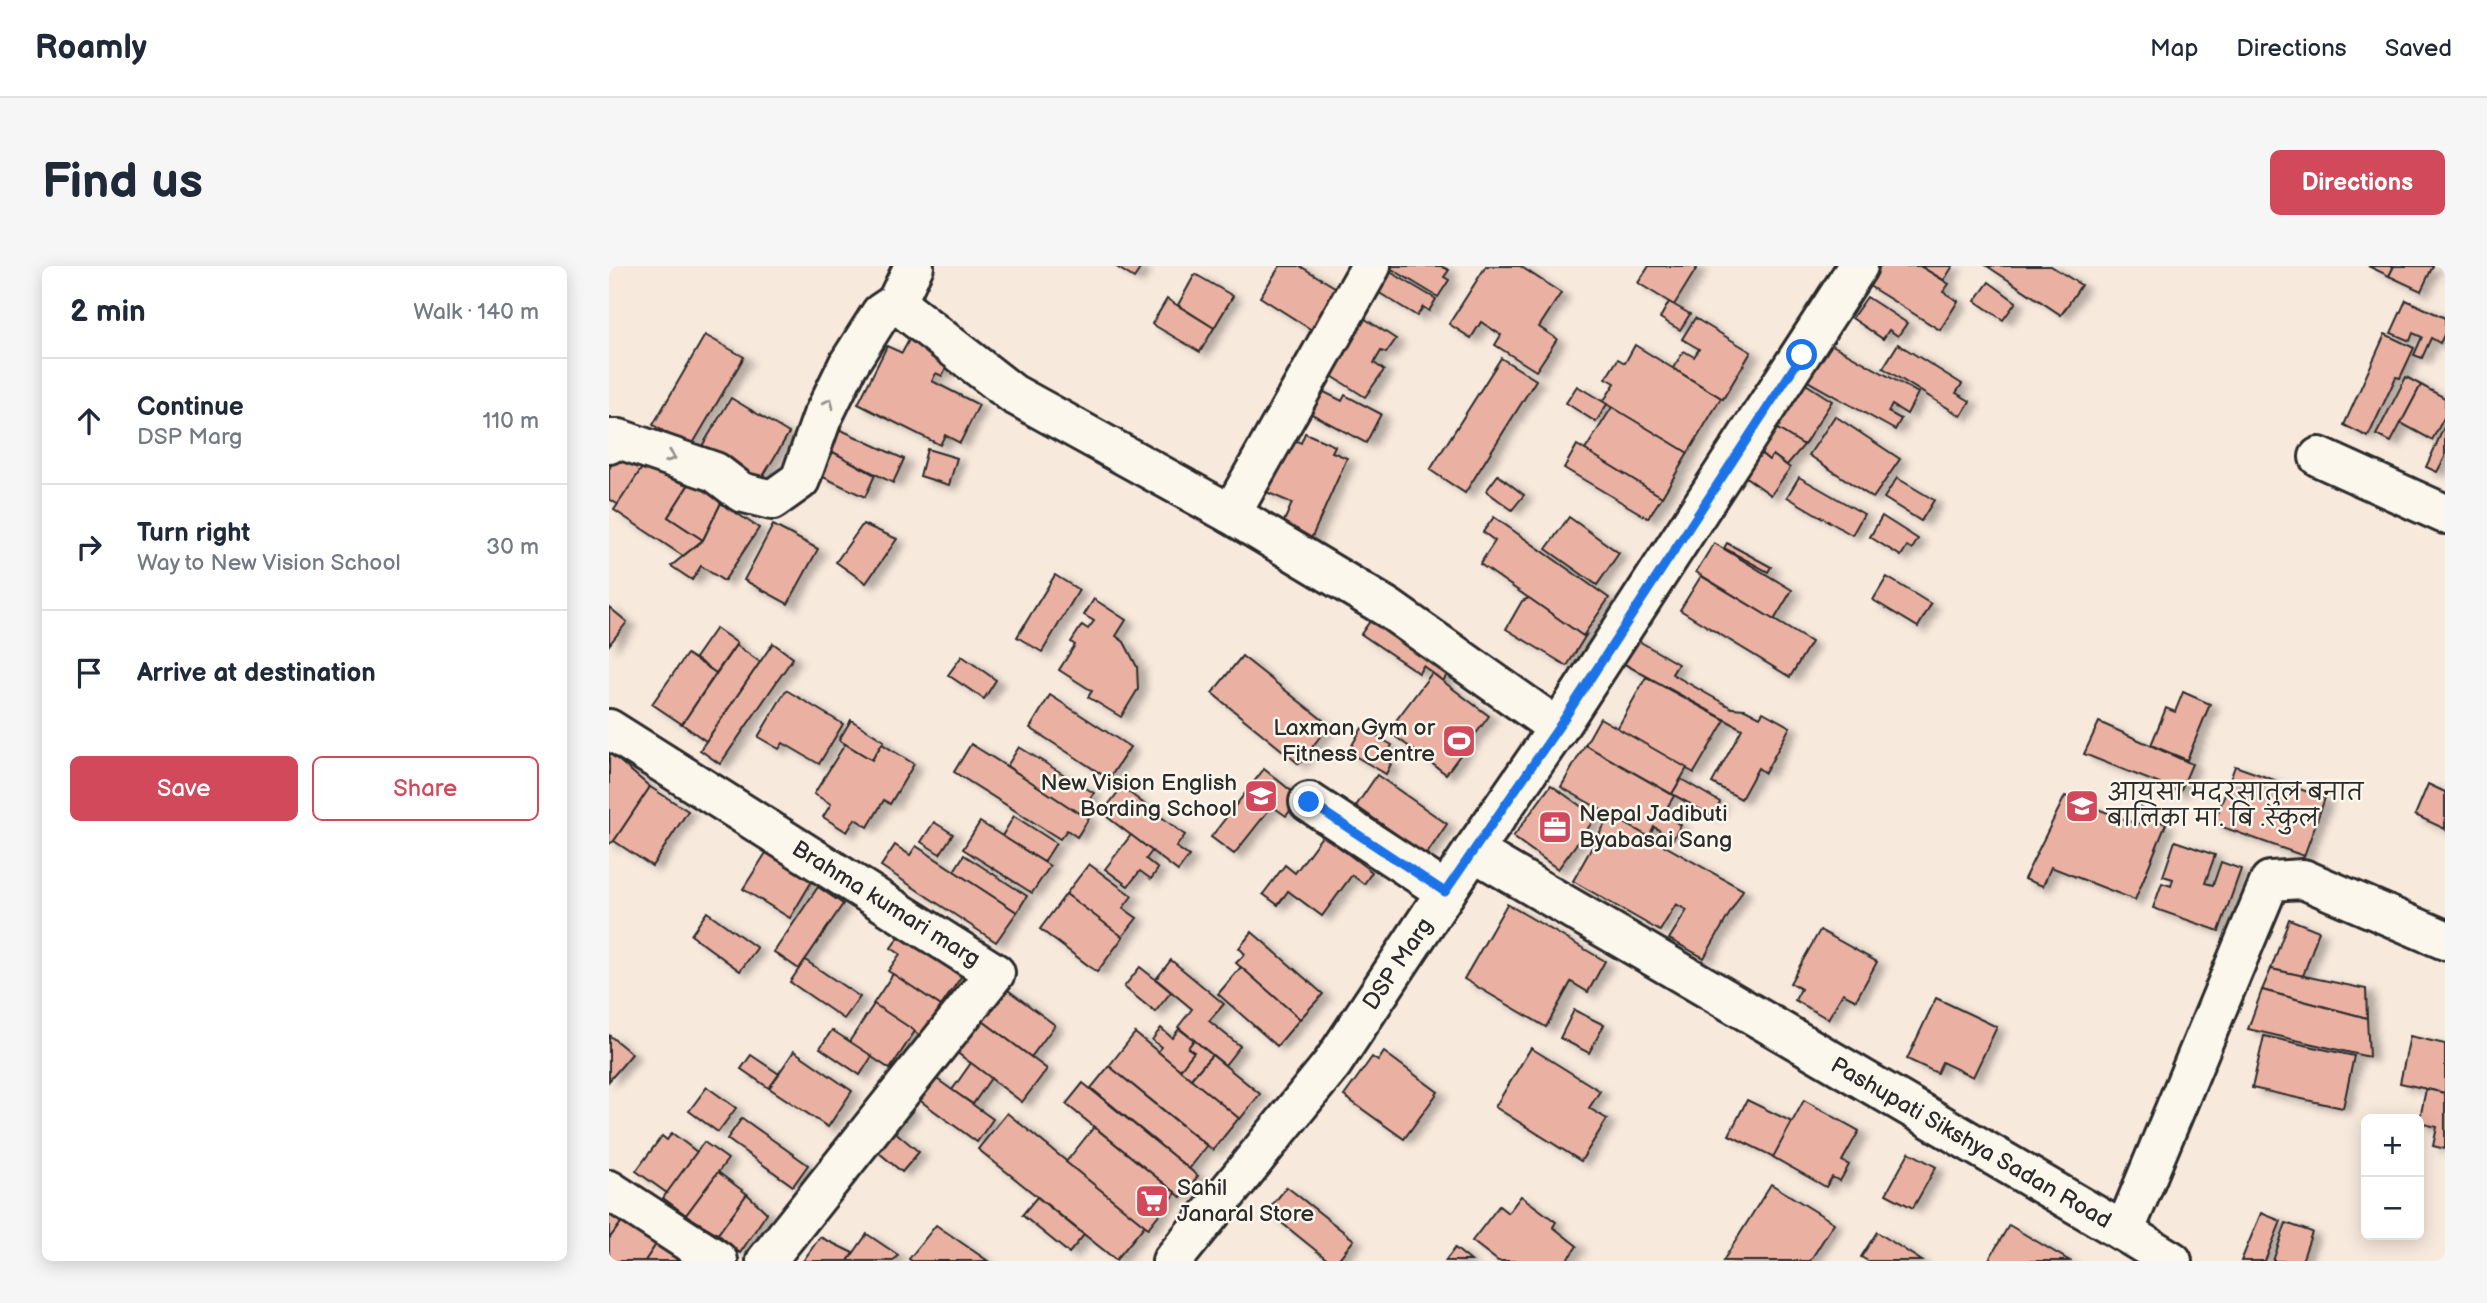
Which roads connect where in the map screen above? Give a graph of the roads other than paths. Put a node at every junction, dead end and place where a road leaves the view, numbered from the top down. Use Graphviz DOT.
graph roads {
  1 [pos="914,266"];
  2 [pos="1371,266"];
  3 [pos="1858,266"];
  4 [pos="896,303"];
  5 [pos="609,444"];
  6 [pos="2319,457"];
  7 [pos="1231,514"];
  8 [pos="2445,514"];
  9 [pos="1558,728"];
  10 [pos="609,729"];
  11 [pos="1309,802"];
  12 [pos="1473,851"];
  13 [pos="1445,892"];
  14 [pos="2445,940"];
  15 [pos="609,1190"];
  16 [pos="2124,1232"];
  17 [pos="718,1261"];
  18 [pos="766,1261"];
  19 [pos="1172,1261"];
  20 [pos="2172,1261"];
  1 -- 4 [label="street"];
  2 -- 7 [label="street"];
  3 -- 9 [label="street, DSP Marg"];
  5 -- 4 [label="street, one-way"];
  4 -- 7 [label="street"];
  6 -- 8 [label="street"];
  7 -- 9 [label="street"];
  9 -- 12 [label="street, DSP Marg"];
  10 -- 18 [label="street, Brahma kumari marg"];
  11 -- 13 [label="street"];
  12 -- 13 [label="street, DSP Marg"];
  12 -- 16 [label="street, Pashupati Sikshya Sadan Road"];
  13 -- 19 [label="street, DSP Marg"];
  14 -- 16 [label="street, Pashupati Sikshya Sadan Road"];
  15 -- 17 [label="street"];
  16 -- 20 [label="street"];
}
